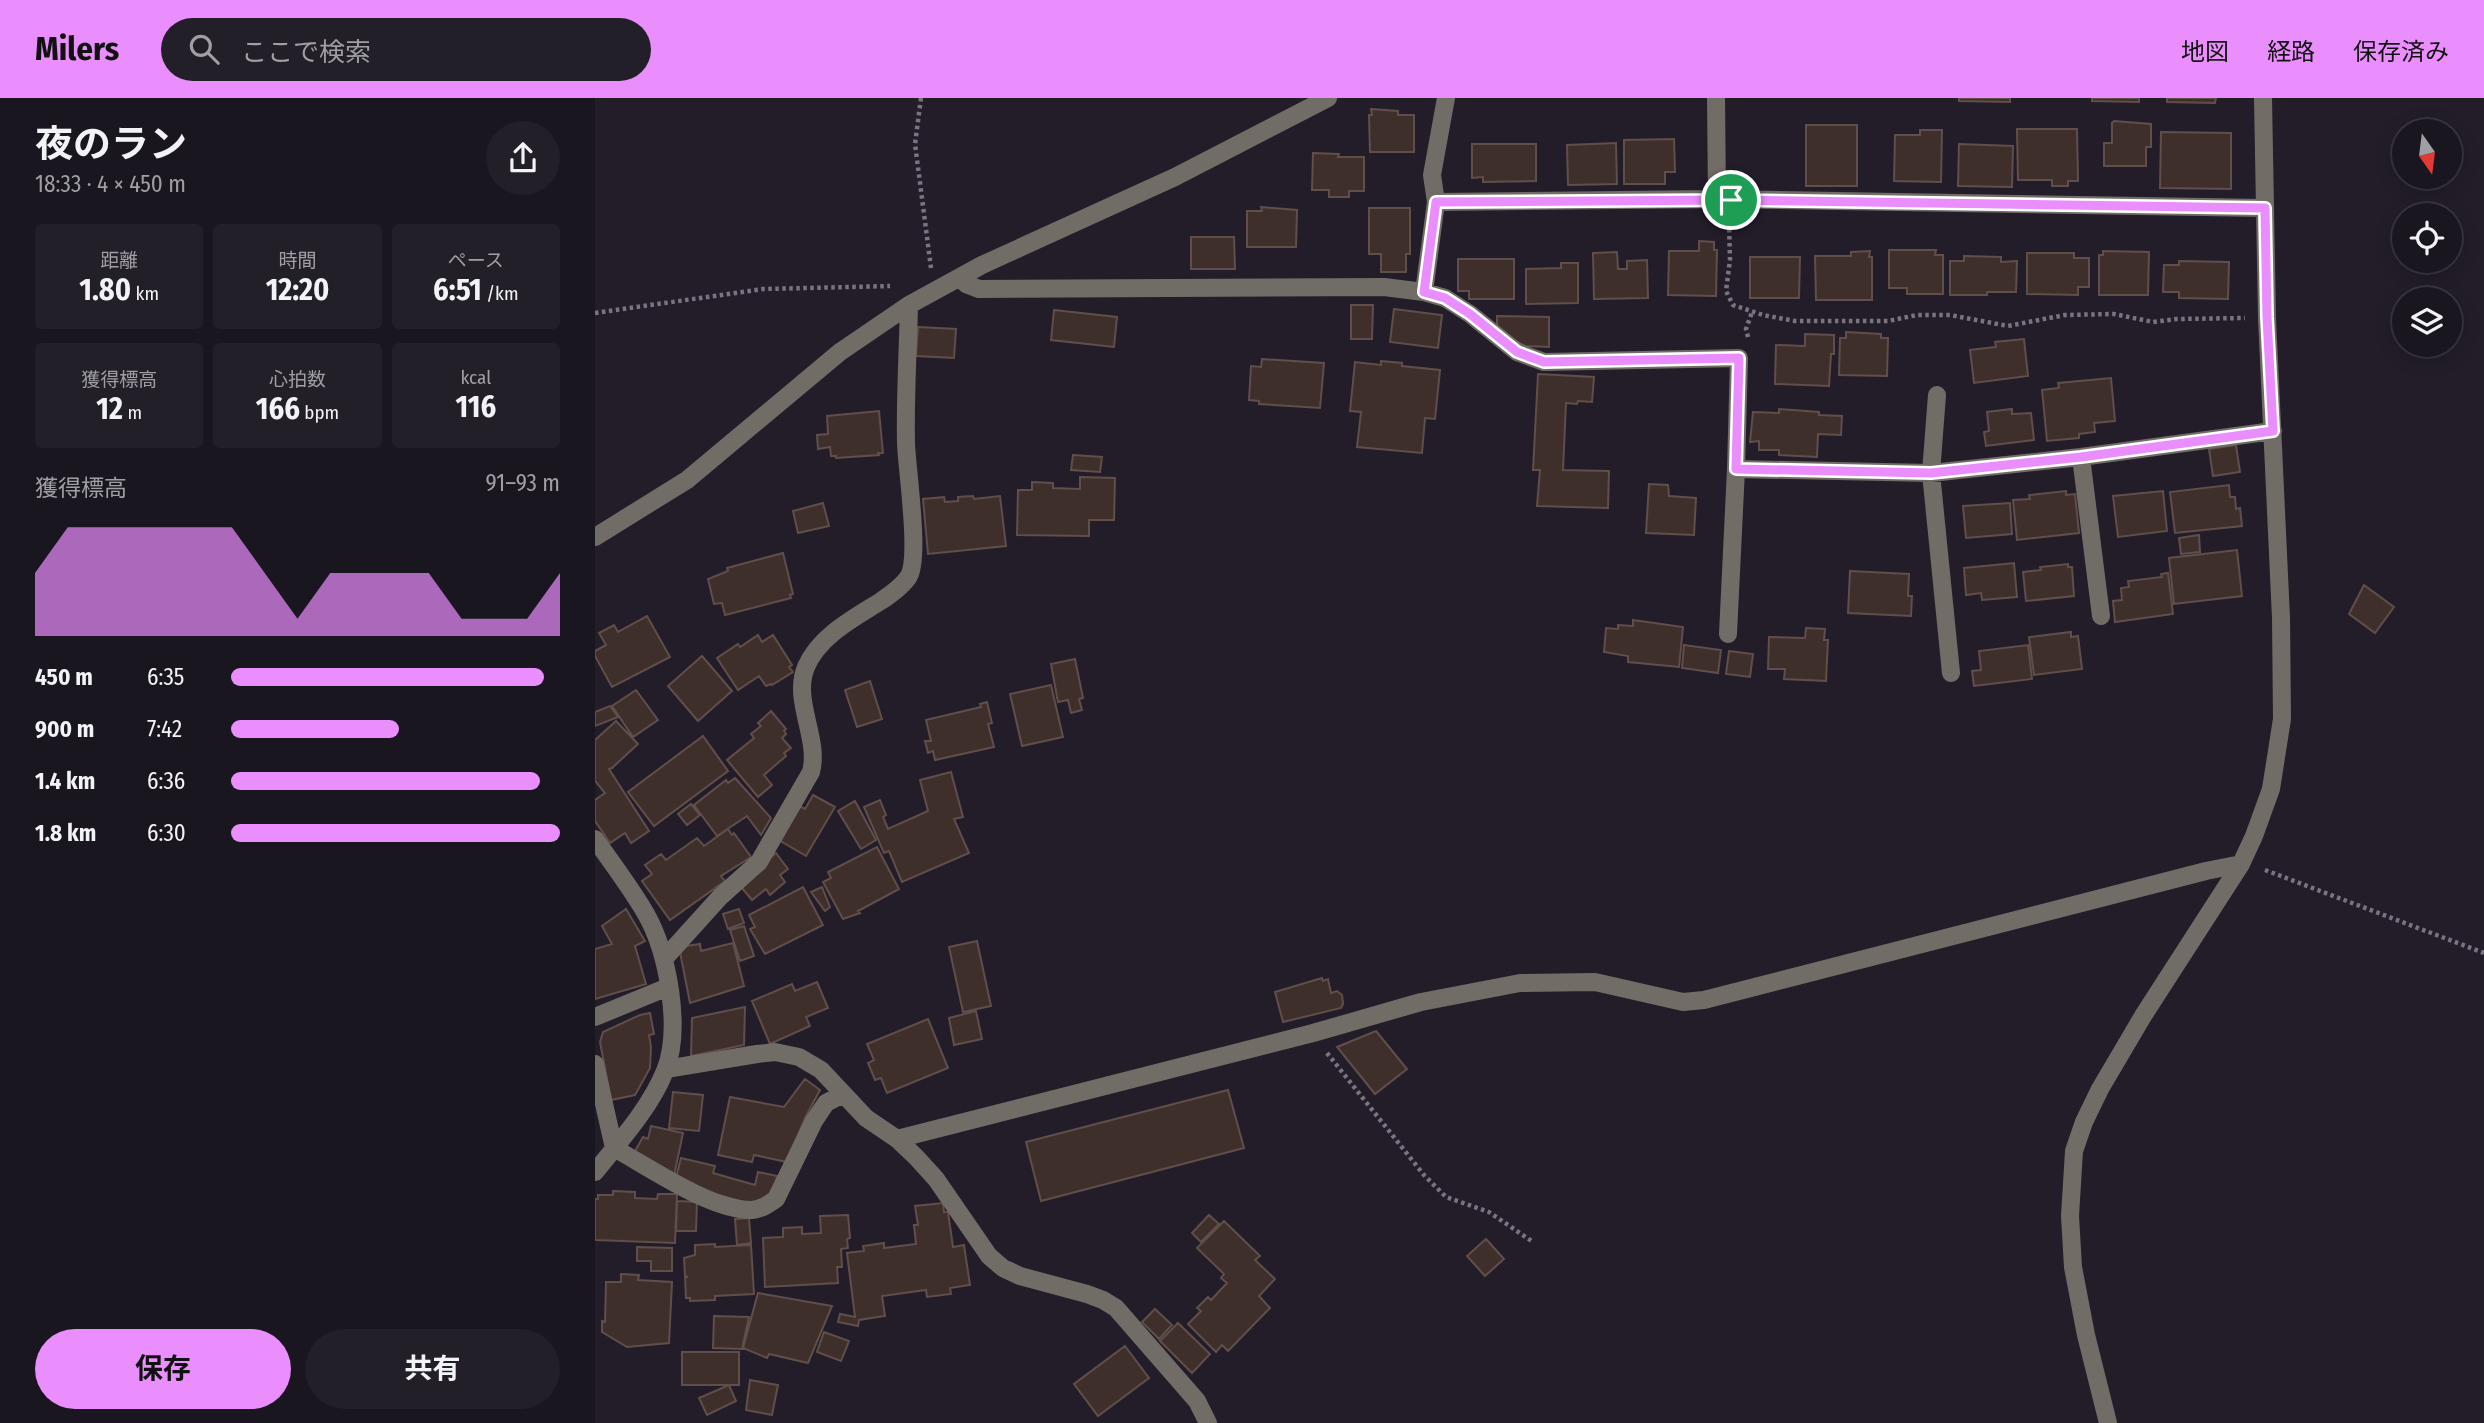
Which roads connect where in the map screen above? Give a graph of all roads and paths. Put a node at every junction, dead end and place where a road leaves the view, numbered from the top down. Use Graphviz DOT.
graph roads {
  1 [pos="921,98"];
  2 [pos="1328,98"];
  3 [pos="1446,98"];
  4 [pos="1716,98"];
  5 [pos="2263,98"];
  6 [pos="1724,200"];
  7 [pos="1436,202"];
  8 [pos="2265,208"];
  9 [pos="960,276"];
  10 [pos="934,290"];
  11 [pos="1424,292"];
  12 [pos="909,304"];
  13 [pos="595,313"];
  14 [pos="2267,317"];
  15 [pos="1937,395"];
  16 [pos="2273,431"];
  17 [pos="2081,457"];
  18 [pos="1736,469"];
  19 [pos="1931,473"];
  20 [pos="595,537"];
  21 [pos="2101,616"];
  22 [pos="1728,634"];
  23 [pos="1951,673"];
  24 [pos="595,839"];
  25 [pos="2241,864"];
  26 [pos="2484,953"];
  27 [pos="664,959"];
  28 [pos="668,987"];
  29 [pos="595,1017"];
  30 [pos="1313,1033"];
  31 [pos="595,1064"];
  32 [pos="666,1069"];
  33 [pos="843,1094"];
  34 [pos="897,1139"];
  35 [pos="614,1148"];
  36 [pos="595,1172"];
  37 [pos="1533,1241"];
  38 [pos="1208,1423"];
  39 [pos="2108,1423"];
  1 -- 10 [label="path"];
  2 -- 9 [label="street"];
  3 -- 7 [label="street"];
  4 -- 6 [label="street"];
  5 -- 8 [label="street"];
  6 -- 7 [label="street"];
  6 -- 8 [label="street"];
  6 -- 14 [label="path"];
  7 -- 11 [label="street"];
  8 -- 14 [label="street"];
  9 -- 10 [label="street"];
  9 -- 11 [label="street"];
  10 -- 12 [label="street"];
  11 -- 18 [label="street"];
  12 -- 13 [label="path"];
  12 -- 20 [label="street"];
  12 -- 27 [label="street"];
  14 -- 16 [label="street"];
  15 -- 19 [label="street"];
  16 -- 17 [label="street"];
  16 -- 25 [label="street"];
  17 -- 19 [label="street"];
  17 -- 21 [label="street"];
  18 -- 19 [label="street"];
  18 -- 22 [label="street"];
  19 -- 23 [label="street"];
  24 -- 27 [label="street"];
  25 -- 26 [label="path"];
  25 -- 30 [label="street"];
  25 -- 39 [label="street"];
  27 -- 28 [label="street"];
  28 -- 29 [label="street"];
  28 -- 32 [label="street"];
  30 -- 34 [label="street"];
  30 -- 37 [label="path"];
  31 -- 35 [label="street"];
  32 -- 33 [label="street"];
  32 -- 35 [label="street"];
  33 -- 34 [label="street"];
  33 -- 35 [label="street"];
  34 -- 38 [label="street"];
  35 -- 36 [label="street"];
}
